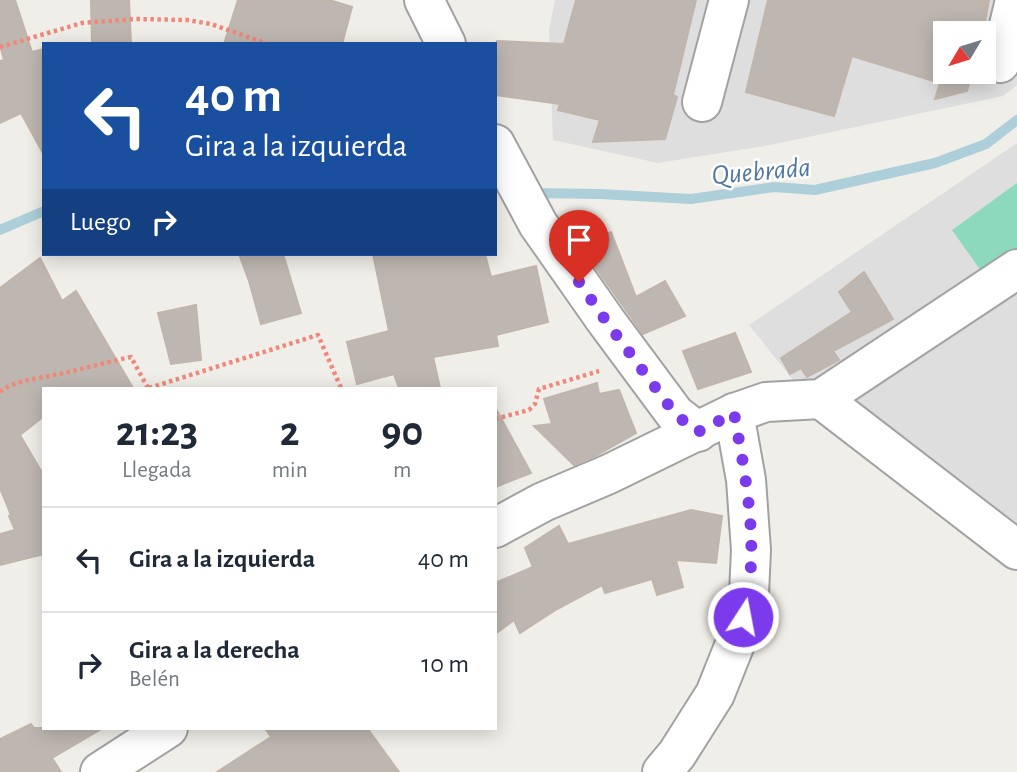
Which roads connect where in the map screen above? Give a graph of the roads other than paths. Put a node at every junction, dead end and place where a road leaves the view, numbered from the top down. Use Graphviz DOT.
graph roads {
  1 [pos="424,0"];
  2 [pos="729,0"];
  3 [pos="1015,0"];
  4 [pos="445,42"];
  5 [pos="1000,64"];
  6 [pos="702,102"];
  7 [pos="503,158"];
  8 [pos="1017,269"];
  9 [pos="821,398"];
  10 [pos="734,413"];
  11 [pos="698,432"];
  12 [pos="497,527"];
  13 [pos="1017,550"];
  14 [pos="165,730"];
  15 [pos="100,772"];
  16 [pos="662,772"];
  1 -- 4 [label="street"];
  2 -- 6 [label="street"];
  3 -- 5 [label="street"];
  7 -- 11 [label="street"];
  8 -- 9 [label="street"];
  9 -- 10 [label="street"];
  9 -- 13 [label="street"];
  10 -- 11 [label="street"];
  10 -- 16 [label="street"];
  11 -- 12 [label="street"];
  14 -- 15 [label="street"];
}
